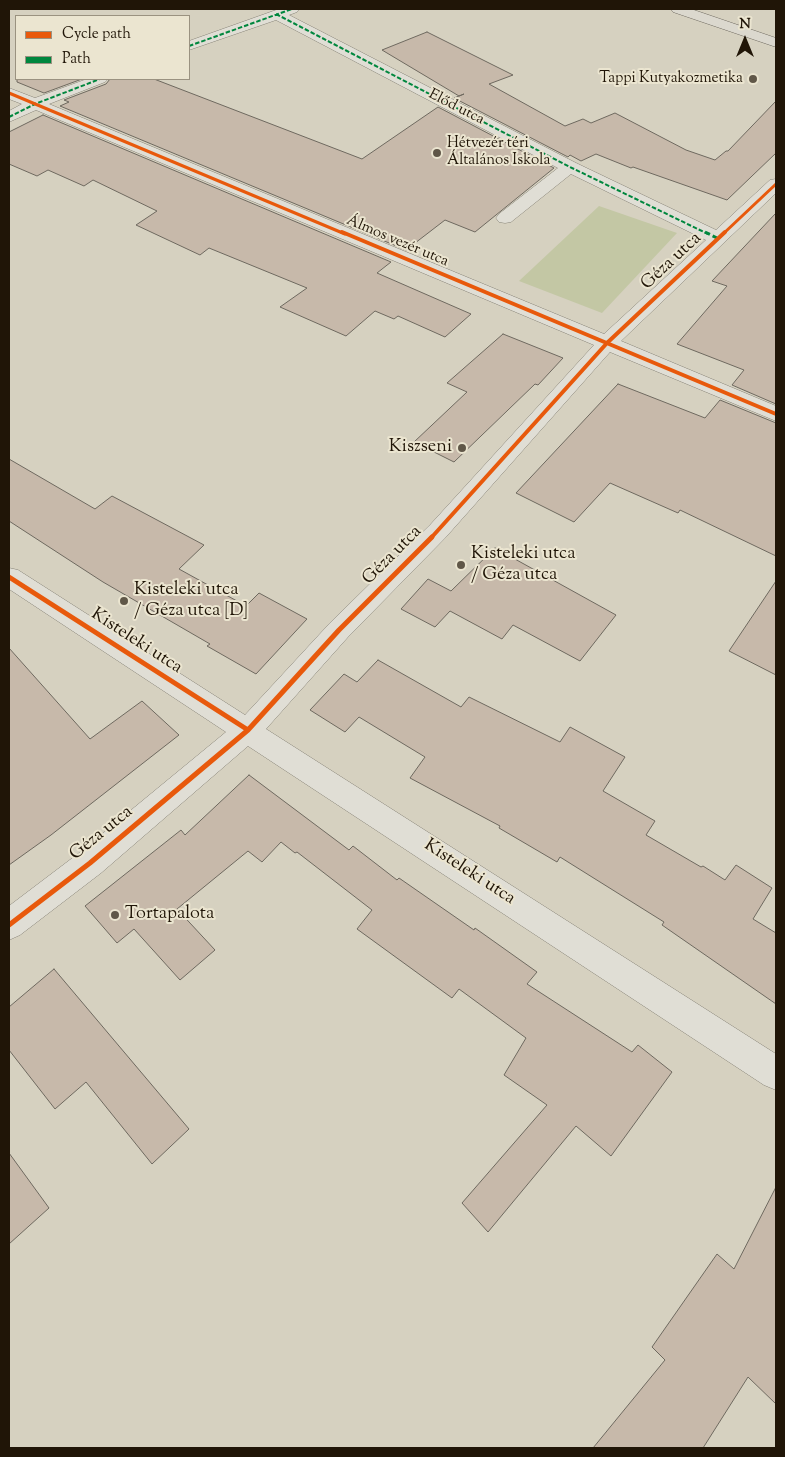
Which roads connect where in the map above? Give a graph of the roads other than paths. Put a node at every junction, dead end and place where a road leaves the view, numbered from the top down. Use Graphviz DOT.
graph roads {
  1 [pos="292,9"];
  2 [pos="678,9"];
  3 [pos="276,14"];
  4 [pos="776,43"];
  5 [pos="190,46"];
  6 [pos="97,80"];
  7 [pos="9,93"];
  8 [pos="35,104"];
  9 [pos="9,117"];
  10 [pos="570,167"];
  11 [pos="776,184"];
  12 [pos="505,218"];
  13 [pos="718,238"];
  14 [pos="607,342"];
  15 [pos="776,414"];
  16 [pos="9,577"];
  17 [pos="248,730"];
  18 [pos="9,925"];
  19 [pos="776,1073"];
  1 -- 3 [label="street"];
  2 -- 4 [label="main road"];
  3 -- 5 [label="street"];
  3 -- 10 [label="street, Előd utca"];
  6 -- 8 [label="street"];
  7 -- 8 [label="street, Álmos vezér utca"];
  8 -- 9 [label="street"];
  8 -- 14 [label="street, Álmos vezér utca"];
  10 -- 12 [label="street"];
  10 -- 13 [label="street, Előd utca"];
  11 -- 13 [label="street, Géza utca"];
  13 -- 14 [label="street, Géza utca"];
  14 -- 15 [label="street, Álmos vezér utca"];
  14 -- 17 [label="street, Géza utca"];
  16 -- 17 [label="street, Kisteleki utca"];
  17 -- 18 [label="street, Géza utca"];
  17 -- 19 [label="street, Kisteleki utca"];
}
